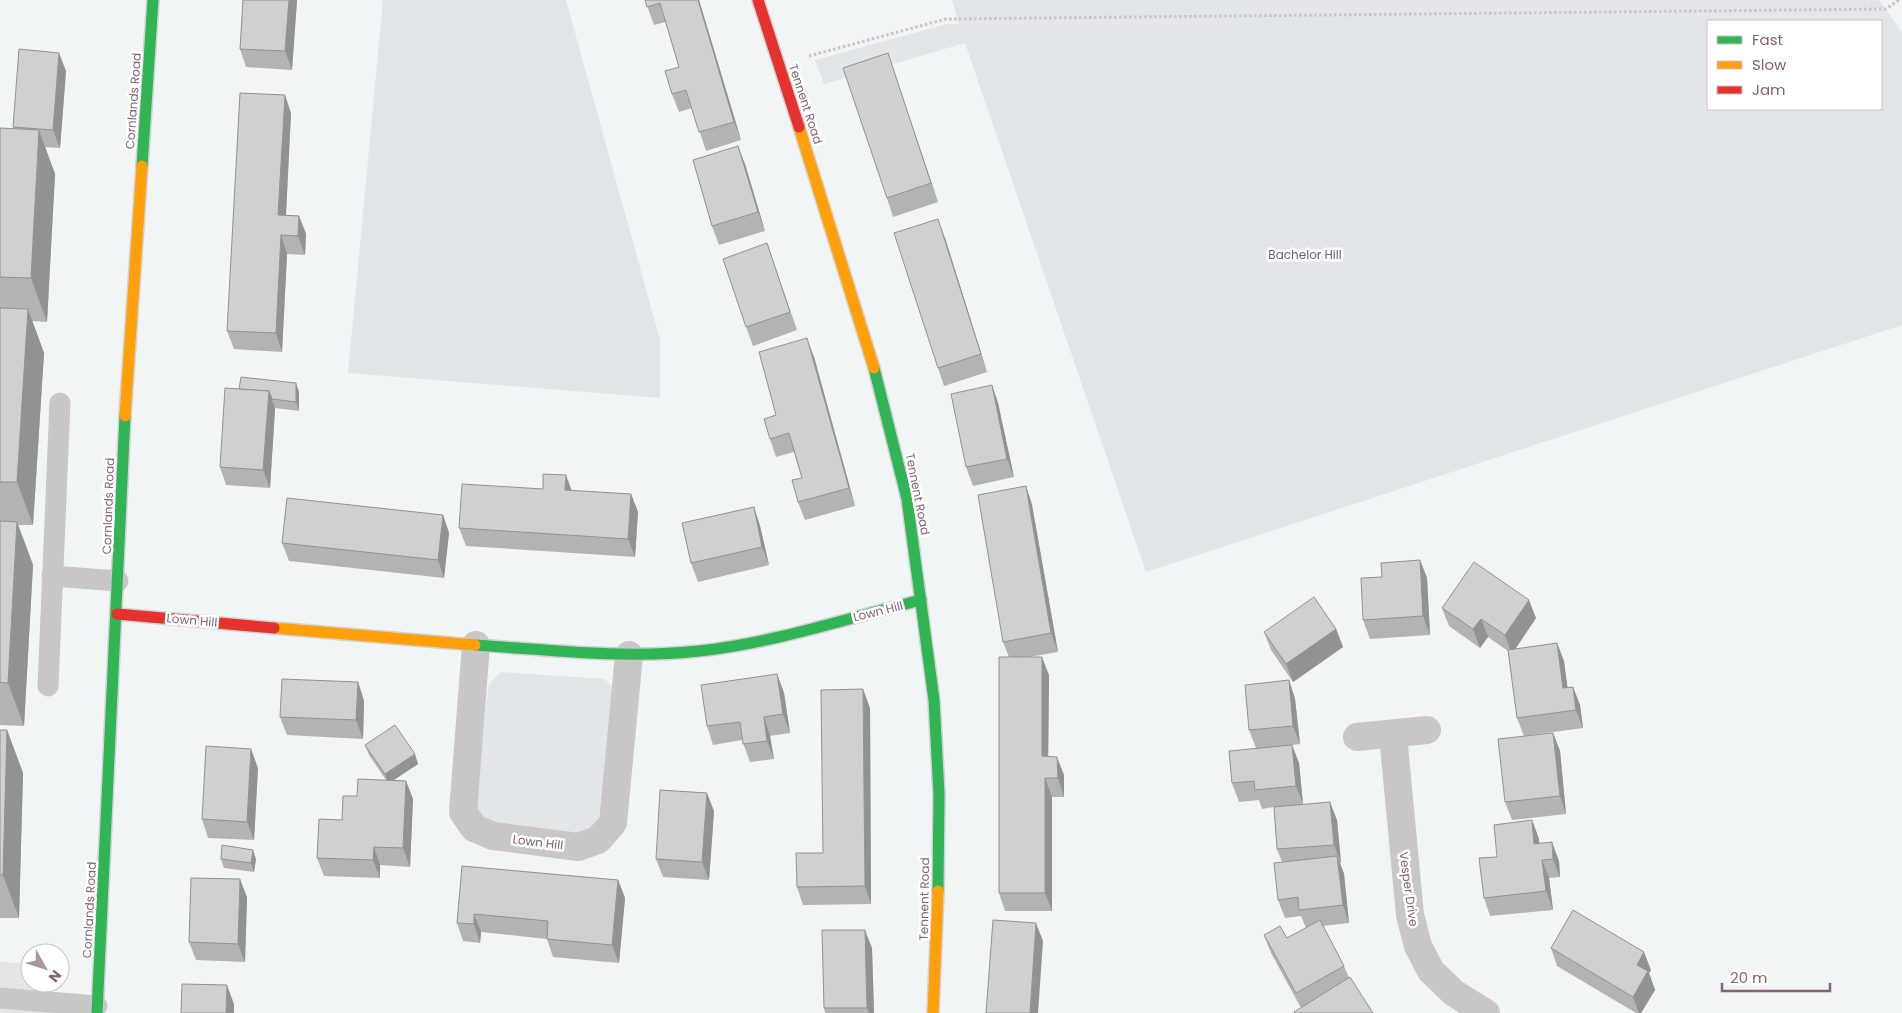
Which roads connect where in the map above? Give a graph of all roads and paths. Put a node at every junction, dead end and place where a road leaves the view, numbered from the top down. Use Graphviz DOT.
graph roads {
  1 [pos="153,0"];
  2 [pos="758,0"];
  3 [pos="1898,0"];
  4 [pos="814,54"];
  5 [pos="60,402"];
  6 [pos="52,576"];
  7 [pos="118,581"];
  8 [pos="921,600"];
  9 [pos="117,614"];
  10 [pos="476,645"];
  11 [pos="629,655"];
  12 [pos="48,686"];
  13 [pos="1427,730"];
  14 [pos="1393,734"];
  15 [pos="1358,737"];
  16 [pos="0,998"];
  17 [pos="97,1009"];
  18 [pos="933,1013"];
  19 [pos="1486,1013"];
  1 -- 7 [label="street, Cornlands Road"];
  2 -- 8 [label="street, Tennent Road"];
  3 -- 4 [label="path"];
  5 -- 6 [label="lane"];
  6 -- 7 [label="lane"];
  6 -- 12 [label="lane"];
  7 -- 9 [label="street, Cornlands Road"];
  8 -- 11 [label="street, Lown Hill"];
  8 -- 18 [label="street, Tennent Road"];
  9 -- 10 [label="street, Lown Hill"];
  9 -- 17 [label="street, Cornlands Road"];
  10 -- 11 [label="street, Lown Hill"];
  10 -- 11 [label="street, Lown Hill"];
  13 -- 14 [label="street"];
  14 -- 15 [label="street"];
  14 -- 19 [label="street, Vesper Drive"];
  16 -- 17 [label="lane"];
}
